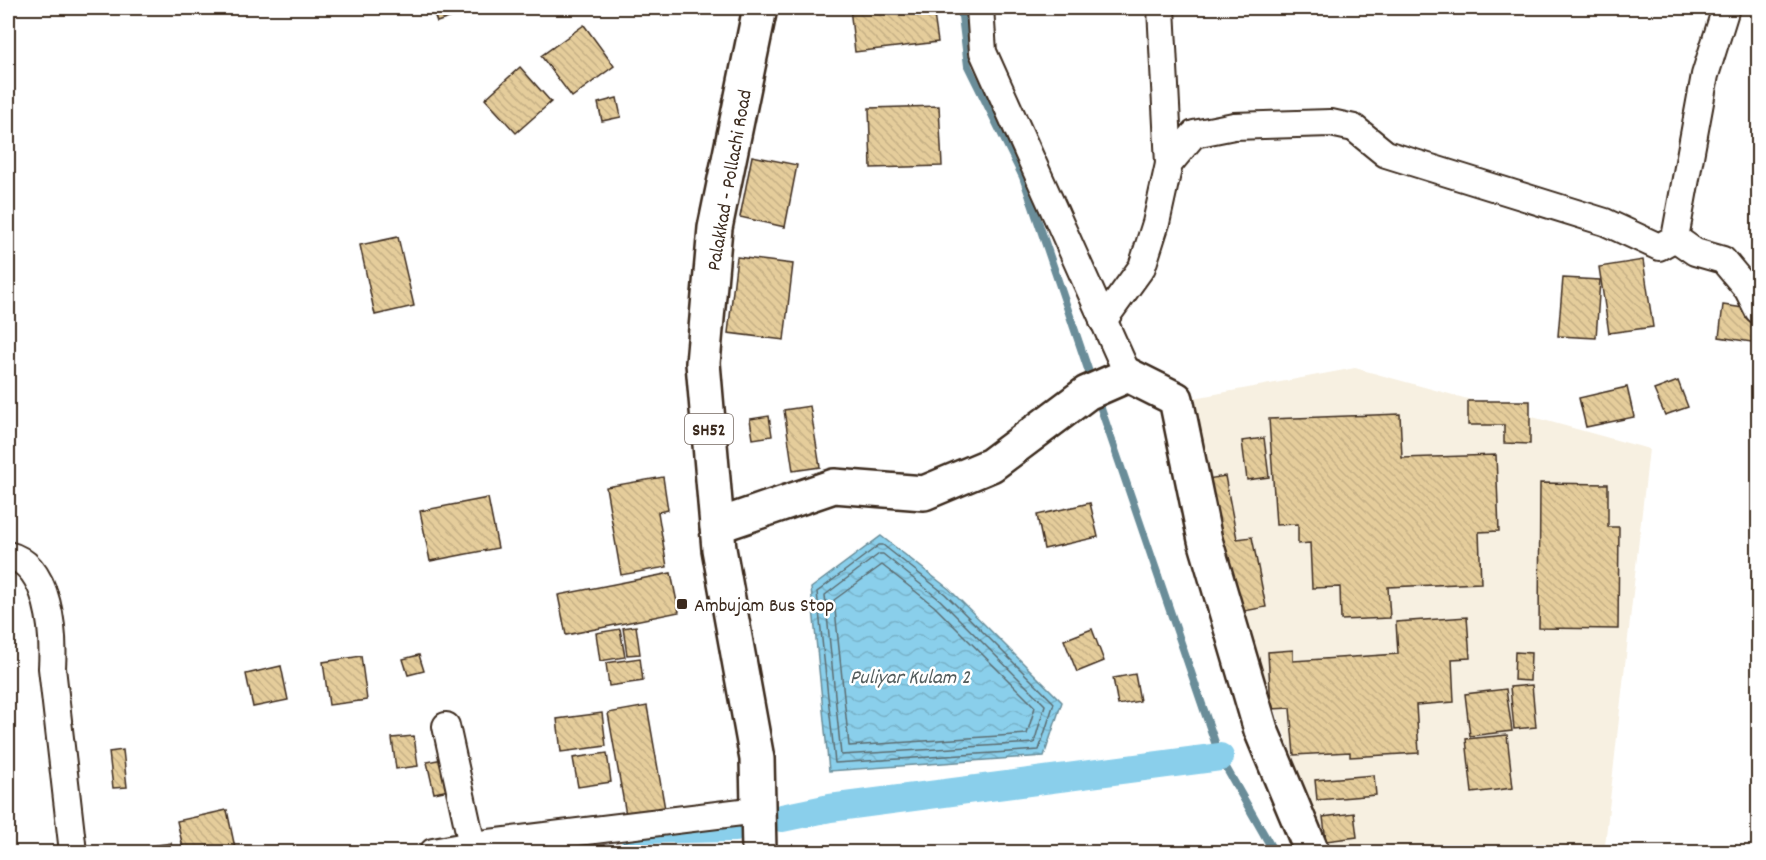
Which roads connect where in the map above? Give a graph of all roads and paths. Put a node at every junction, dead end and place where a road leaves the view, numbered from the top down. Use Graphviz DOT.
graph roads {
  1 [pos="760,8"];
  2 [pos="980,8"];
  3 [pos="1161,8"];
  4 [pos="1726,8"];
  5 [pos="1169,164"];
  6 [pos="1675,238"];
  7 [pos="1758,310"];
  8 [pos="1103,321"];
  9 [pos="1128,375"];
  10 [pos="717,526"];
  11 [pos="8,555"];
  12 [pos="446,726"];
  13 [pos="758,810"];
  14 [pos="472,845"];
  15 [pos="73,852"];
  16 [pos="433,852"];
  17 [pos="759,852"];
  18 [pos="1312,852"];
  1 -- 10 [label="street, Palakkad - Pollachi Road / SH52"];
  2 -- 8 [label="street"];
  3 -- 5 [label="street"];
  4 -- 6 [label="street"];
  5 -- 6 [label="street"];
  5 -- 8 [label="street"];
  6 -- 7 [label="street"];
  8 -- 9 [label="street"];
  9 -- 10 [label="street"];
  9 -- 18 [label="street"];
  10 -- 13 [label="street, Palakkad - Pollachi Road / SH52"];
  11 -- 15 [label="street"];
  12 -- 14 [label="street"];
  13 -- 14 [label="street"];
  13 -- 17 [label="street, Palakkad - Pollachi Road / SH52"];
  14 -- 16 [label="street"];
}
